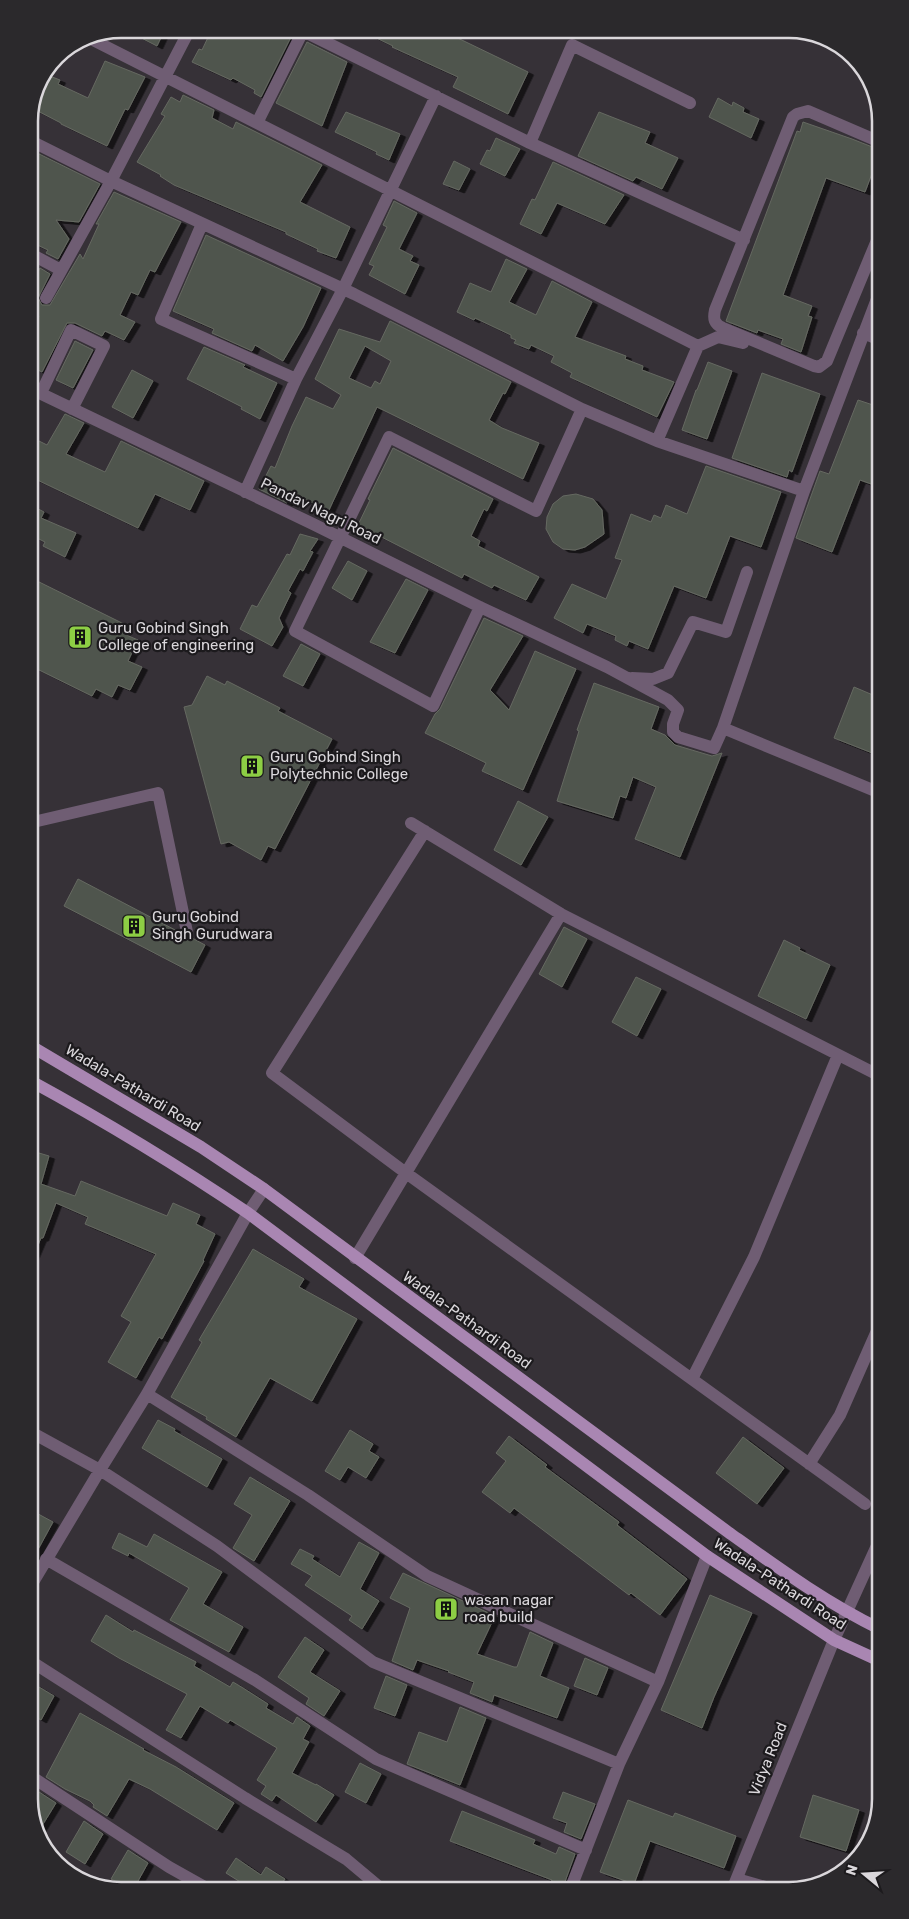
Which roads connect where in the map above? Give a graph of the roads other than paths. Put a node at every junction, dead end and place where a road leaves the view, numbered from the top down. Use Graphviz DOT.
graph roads {
  1 [pos="185,38"];
  2 [pos="297,38"];
  3 [pos="317,38"];
  4 [pos="96,42"];
  5 [pos="164,78"];
  6 [pos="436,96"];
  7 [pos="690,103"];
  8 [pos="256,123"];
  9 [pos="872,139"];
  10 [pos="530,143"];
  11 [pos="38,145"];
  12 [pos="110,181"];
  13 [pos="391,190"];
  14 [pos="202,224"];
  15 [pos="744,240"];
  16 [pos="872,252"];
  17 [pos="38,258"];
  18 [pos="62,270"];
  19 [pos="343,289"];
  20 [pos="46,298"];
  21 [pos="872,311"];
  22 [pos="863,333"];
  23 [pos="872,337"];
  24 [pos="698,346"];
  25 [pos="780,360"];
  26 [pos="296,379"];
  27 [pos="38,386"];
  28 [pos="38,392"];
  29 [pos="72,409"];
  30 [pos="582,409"];
  31 [pos="657,441"];
  32 [pos="804,491"];
  33 [pos="245,492"];
  34 [pos="341,538"];
  35 [pos="747,572"];
  36 [pos="480,607"];
  37 [pos="627,678"];
  38 [pos="723,728"];
  39 [pos="872,790"];
  40 [pos="38,822"];
  41 [pos="411,823"];
  42 [pos="425,831"];
  43 [pos="561,914"];
  44 [pos="188,932"];
  45 [pos="38,1050"];
  46 [pos="838,1055"];
  47 [pos="872,1072"];
  48 [pos="38,1085"];
  49 [pos="406,1173"];
  50 [pos="264,1189"];
  51 [pos="248,1213"];
  52 [pos="355,1258"];
  53 [pos="872,1342"];
  54 [pos="692,1379"];
  55 [pos="148,1394"];
  56 [pos="38,1437"];
  57 [pos="809,1464"];
  58 [pos="100,1470"];
  59 [pos="865,1504"];
  60 [pos="707,1556"];
  61 [pos="872,1556"];
  62 [pos="46,1559"];
  63 [pos="38,1573"];
  64 [pos="846,1612"];
  65 [pos="872,1625"];
  66 [pos="834,1640"];
  67 [pos="872,1657"];
  68 [pos="38,1666"];
  69 [pos="658,1682"];
  70 [pos="619,1764"];
  71 [pos="38,1781"];
  72 [pos="586,1850"];
  73 [pos="194,1881"];
  74 [pos="373,1881"];
  75 [pos="573,1882"];
  76 [pos="736,1882"];
  1 -- 5 [label="street"];
  2 -- 8 [label="street"];
  3 -- 6 [label="street"];
  4 -- 5 [label="street"];
  5 -- 8 [label="street"];
  5 -- 12 [label="street"];
  6 -- 10 [label="street"];
  6 -- 13 [label="street"];
  7 -- 10 [label="street"];
  8 -- 13 [label="street"];
  9 -- 15 [label="street"];
  10 -- 15 [label="street"];
  11 -- 12 [label="street"];
  12 -- 14 [label="street"];
  12 -- 18 [label="street"];
  13 -- 19 [label="street"];
  13 -- 24 [label="street"];
  14 -- 19 [label="street"];
  14 -- 26 [label="street"];
  15 -- 16 [label="street"];
  17 -- 18 [label="street"];
  18 -- 20 [label="street"];
  19 -- 26 [label="street"];
  19 -- 30 [label="street"];
  21 -- 22 [label="street"];
  22 -- 23 [label="street"];
  22 -- 32 [label="street"];
  24 -- 25 [label="street"];
  24 -- 31 [label="street"];
  26 -- 33 [label="street"];
  27 -- 29 [label="street"];
  28 -- 29 [label="street, Pandav Nagri Road"];
  29 -- 33 [label="street, Pandav Nagri Road"];
  30 -- 31 [label="street"];
  30 -- 34 [label="street"];
  31 -- 32 [label="street"];
  32 -- 38 [label="street"];
  33 -- 34 [label="street, Pandav Nagri Road"];
  34 -- 36 [label="street, Pandav Nagri Road"];
  34 -- 36 [label="street"];
  35 -- 37 [label="street"];
  36 -- 37 [label="street, Pandav Nagri Road"];
  37 -- 38 [label="street, Pandav Nagri Road"];
  38 -- 39 [label="street"];
  40 -- 44 [label="street"];
  41 -- 42 [label="street"];
  42 -- 43 [label="street"];
  42 -- 49 [label="street"];
  43 -- 46 [label="street"];
  43 -- 49 [label="street"];
  45 -- 50 [label="main road, Wadala-Pathardi Road"];
  46 -- 47 [label="street"];
  46 -- 54 [label="street"];
  48 -- 51 [label="main road, Wadala-Pathardi Road"];
  49 -- 52 [label="street"];
  49 -- 54 [label="street"];
  50 -- 51 [label="street"];
  50 -- 52 [label="main road, Wadala-Pathardi Road"];
  51 -- 55 [label="street"];
  51 -- 60 [label="main road, Wadala-Pathardi Road"];
  52 -- 64 [label="main road, Wadala-Pathardi Road"];
  53 -- 57 [label="street"];
  54 -- 57 [label="street"];
  55 -- 58 [label="street"];
  55 -- 69 [label="street"];
  56 -- 58 [label="street"];
  57 -- 59 [label="street"];
  58 -- 62 [label="street"];
  58 -- 70 [label="street"];
  60 -- 66 [label="main road, Wadala-Pathardi Road"];
  60 -- 69 [label="street"];
  61 -- 64 [label="street, Vidya Road"];
  62 -- 63 [label="street"];
  62 -- 72 [label="street"];
  64 -- 65 [label="main road, Wadala-Pathardi Road"];
  64 -- 66 [label="street, Vidya Road"];
  66 -- 67 [label="main road, Wadala-Pathardi Road"];
  66 -- 76 [label="street, Vidya Road"];
  68 -- 74 [label="street"];
  69 -- 70 [label="street"];
  70 -- 72 [label="street"];
  71 -- 73 [label="street"];
  72 -- 75 [label="street"];
}
